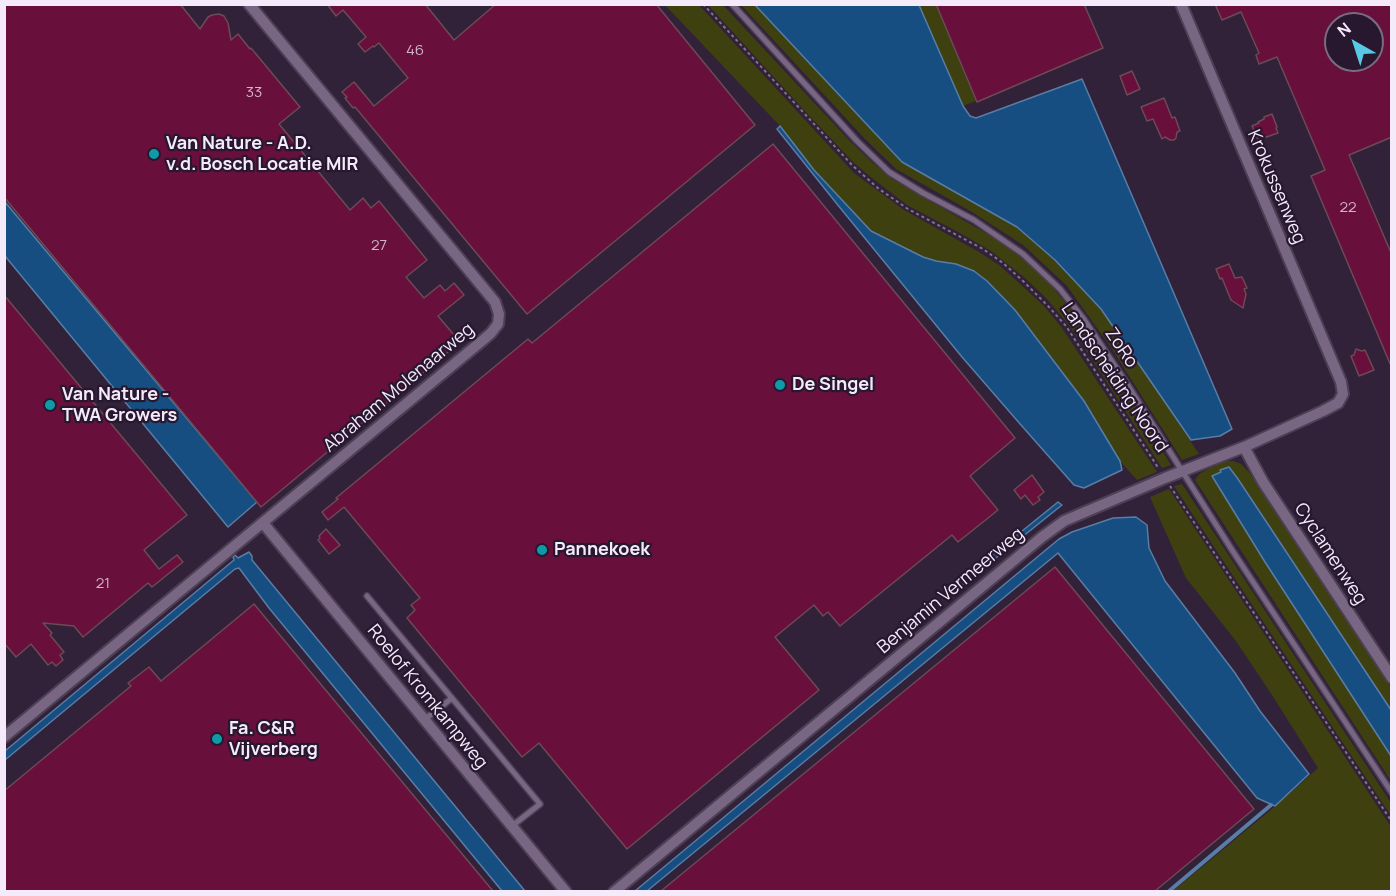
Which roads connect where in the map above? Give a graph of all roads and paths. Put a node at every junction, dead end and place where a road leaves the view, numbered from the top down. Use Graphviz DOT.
graph roads {
  1 [pos="249,4"];
  2 [pos="703,4"];
  3 [pos="732,4"];
  4 [pos="1181,4"];
  5 [pos="1341,382"];
  6 [pos="1244,447"];
  7 [pos="1181,472"];
  8 [pos="1165,478"];
  9 [pos="263,523"];
  10 [pos="367,596"];
  11 [pos="1392,678"];
  12 [pos="452,698"];
  13 [pos="424,720"];
  14 [pos="4,737"];
  15 [pos="1392,793"];
  16 [pos="1392,822"];
  17 [pos="512,826"];
  18 [pos="566,891"];
  19 [pos="614,891"];
  1 -- 9 [label="street, Abraham Molenaarweg"];
  2 -- 8 [label="path, Landscheiding Noord"];
  3 -- 7 [label="lane, ZoRo"];
  4 -- 5 [label="street, Krokussenweg"];
  5 -- 6 [label="street, Benjamin Vermeerweg"];
  6 -- 7 [label="street, Benjamin Vermeerweg"];
  6 -- 11 [label="street, Cyclamenweg"];
  7 -- 8 [label="street, Benjamin Vermeerweg"];
  7 -- 15 [label="lane, ZoRo"];
  8 -- 16 [label="path, Landscheiding Noord"];
  8 -- 19 [label="street, Benjamin Vermeerweg"];
  9 -- 13 [label="street, Roelof Kromkampweg"];
  9 -- 14 [label="street, Abraham Molenaarweg"];
  10 -- 12 [label="lane"];
  12 -- 13 [label="lane"];
  12 -- 17 [label="lane"];
  13 -- 17 [label="street, Roelof Kromkampweg"];
  17 -- 18 [label="street, Roelof Kromkampweg"];
}
